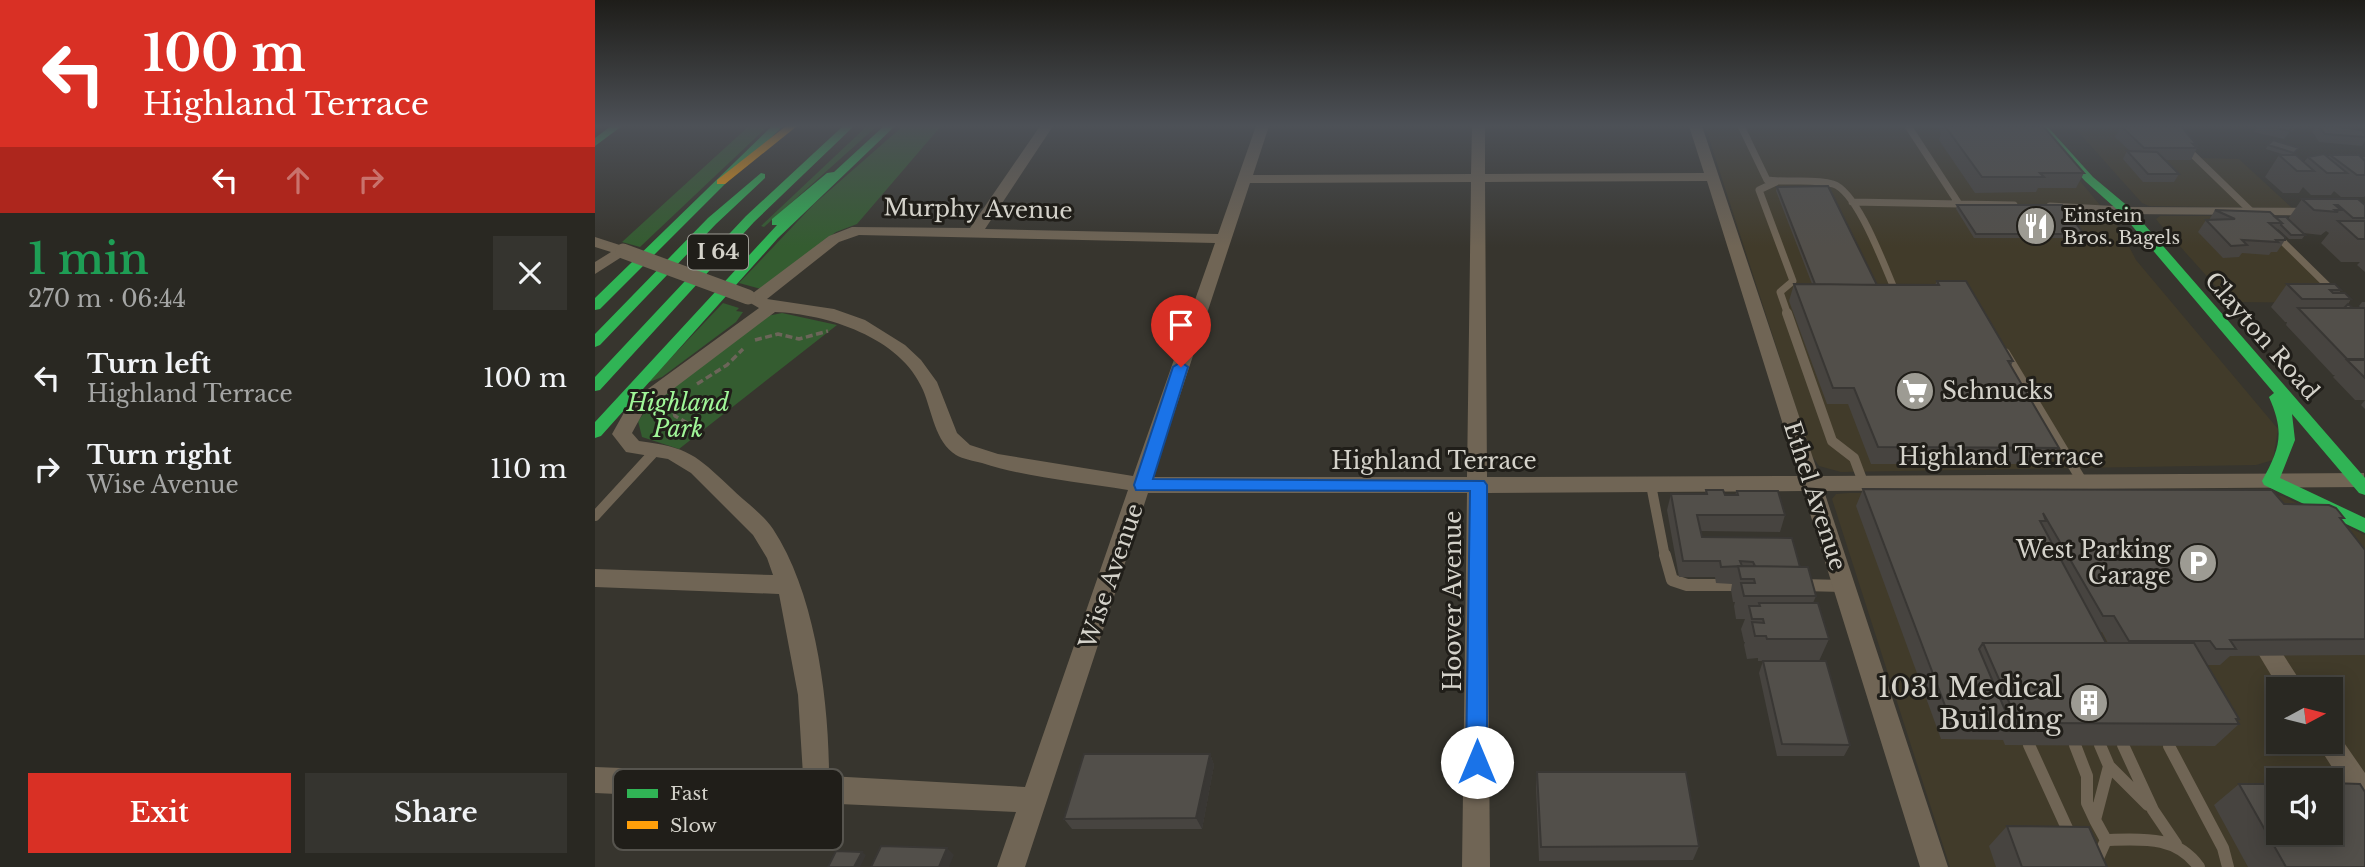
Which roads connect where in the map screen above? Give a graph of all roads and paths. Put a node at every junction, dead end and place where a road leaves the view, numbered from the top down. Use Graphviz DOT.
graph roads {
  1 [pos="736,166"];
  2 [pos="741,166"];
  3 [pos="803,166"];
  4 [pos="841,166"];
  5 [pos="1020,166"];
  6 [pos="1248,166"];
  7 [pos="1477,166"];
  8 [pos="1709,166"];
  9 [pos="1760,166"];
  10 [pos="1934,166"];
  11 [pos="2078,166"];
  12 [pos="2204,166"];
  13 [pos="769,168"];
  14 [pos="831,175"];
  15 [pos="1713,177"];
  16 [pos="1477,178"];
  17 [pos="1244,179"];
  18 [pos="2114,179"];
  19 [pos="1777,182"];
  20 [pos="717,185"];
  21 [pos="1852,202"];
  22 [pos="1959,204"];
  23 [pos="2022,206"];
  24 [pos="2035,206"];
  25 [pos="2126,211"];
  26 [pos="2365,212"];
  27 [pos="2256,216"];
  28 [pos="2269,229"];
  29 [pos="975,232"];
  30 [pos="1224,239"];
  31 [pos="595,242"];
  32 [pos="623,251"];
  33 [pos="595,269"];
  34 [pos="1918,288"];
  35 [pos="2339,296"];
  36 [pos="758,301"];
  37 [pos="595,306"];
  38 [pos="831,330"];
  39 [pos="595,342"];
  40 [pos="1999,343"];
  41 [pos="2263,372"];
  42 [pos="595,386"];
  43 [pos="692,386"];
  44 [pos="595,391"];
  45 [pos="682,393"];
  46 [pos="595,432"];
  47 [pos="655,451"];
  48 [pos="2082,481"];
  49 [pos="2270,481"];
  50 [pos="1810,482"];
  51 [pos="1863,482"];
  52 [pos="2362,483"];
  53 [pos="1142,485"];
  54 [pos="1478,485"];
  55 [pos="1651,485"];
  56 [pos="595,516"];
  57 [pos="2365,526"];
  58 [pos="595,578"];
  59 [pos="790,584"];
  60 [pos="1754,585"];
  61 [pos="1795,585"];
  62 [pos="1843,586"];
  63 [pos="2271,654"];
  64 [pos="2286,677"];
  65 [pos="2029,745"];
  66 [pos="2075,745"];
  67 [pos="2101,745"];
  68 [pos="2123,746"];
  69 [pos="2169,746"];
  70 [pos="2337,754"];
  71 [pos="2109,766"];
  72 [pos="817,769"];
  73 [pos="595,780"];
  74 [pos="613,781"];
  75 [pos="843,789"];
  76 [pos="2365,796"];
  77 [pos="1034,800"];
  78 [pos="2153,810"];
  79 [pos="2095,820"];
  80 [pos="2106,840"];
  81 [pos="2179,847"];
  82 [pos="1011,867"];
  83 [pos="1476,867"];
  84 [pos="1934,867"];
  85 [pos="2084,867"];
  86 [pos="2094,867"];
  87 [pos="2199,867"];
  88 [pos="2228,867"];
  1 -- 20 [label="main road"];
  2 -- 20 [label="main road"];
  3 -- 42 [label="main road, I 64"];
  4 -- 14 [label="main road"];
  5 -- 29 [label="street"];
  6 -- 17 [label="street, Wise Avenue"];
  7 -- 16 [label="street, Hoover Avenue"];
  8 -- 15 [label="street, Ethel Avenue"];
  9 -- 19 [label="lane"];
  10 -- 22 [label="lane"];
  11 -- 25 [label="main road, Clayton Road"];
  12 -- 27 [label="lane"];
  13 -- 39 [label="main road, I 64"];
  14 -- 44 [label="main road"];
  14 -- 46 [label="main road"];
  15 -- 16 [label="street"];
  15 -- 50 [label="street, Ethel Avenue"];
  16 -- 17 [label="street"];
  16 -- 54 [label="street, Hoover Avenue"];
  17 -- 30 [label="street, Wise Avenue"];
  18 -- 25 [label="main road, Clayton Road"];
  19 -- 21 [label="lane"];
  19 -- 51 [label="lane"];
  20 -- 37 [label="main road"];
  21 -- 22 [label="lane"];
  21 -- 34 [label="lane"];
  22 -- 23 [label="lane"];
  24 -- 25 [label="lane"];
  25 -- 27 [label="street"];
  25 -- 41 [label="main road, Clayton Road"];
  26 -- 27 [label="street"];
  28 -- 35 [label="lane"];
  29 -- 30 [label="street, Murphy Avenue"];
  29 -- 36 [label="street, Murphy Avenue"];
  30 -- 53 [label="street, Wise Avenue"];
  31 -- 32 [label="street, Highland Terrace"];
  32 -- 33 [label="street"];
  32 -- 36 [label="street, Highland Terrace, bridge"];
  36 -- 47 [label="street, Murphy Avenue"];
  36 -- 53 [label="street, Highland Terrace"];
  38 -- 43 [label="path"];
  40 -- 48 [label="lane"];
  41 -- 49 [label="main road"];
  41 -- 52 [label="main road, Clayton Road"];
  45 -- 47 [label="path"];
  47 -- 56 [label="lane"];
  47 -- 59 [label="street"];
  48 -- 49 [label="street, Highland Terrace"];
  48 -- 51 [label="street, Highland Terrace"];
  49 -- 52 [label="street, Highland Terrace"];
  49 -- 57 [label="main road"];
  50 -- 51 [label="street, Highland Terrace"];
  50 -- 55 [label="street, Highland Terrace"];
  50 -- 62 [label="street, Ethel Avenue"];
  53 -- 54 [label="street, Highland Terrace"];
  53 -- 77 [label="street, Wise Avenue"];
  54 -- 55 [label="street, Highland Terrace"];
  54 -- 83 [label="street, Hoover Avenue"];
  55 -- 60 [label="lane"];
  58 -- 59 [label="street"];
  59 -- 72 [label="street"];
  61 -- 62 [label="lane"];
  62 -- 84 [label="street, Ethel Avenue"];
  63 -- 64 [label="street"];
  65 -- 85 [label="lane"];
  66 -- 79 [label="lane"];
  67 -- 71 [label="lane"];
  68 -- 78 [label="lane"];
  69 -- 88 [label="lane"];
  70 -- 76 [label="street"];
  71 -- 78 [label="lane"];
  71 -- 79 [label="lane"];
  73 -- 74 [label="street"];
  75 -- 77 [label="street"];
  77 -- 82 [label="street, Wise Avenue"];
  78 -- 81 [label="lane"];
  79 -- 80 [label="lane"];
  80 -- 81 [label="lane"];
  80 -- 86 [label="lane"];
  81 -- 87 [label="lane"];
}
